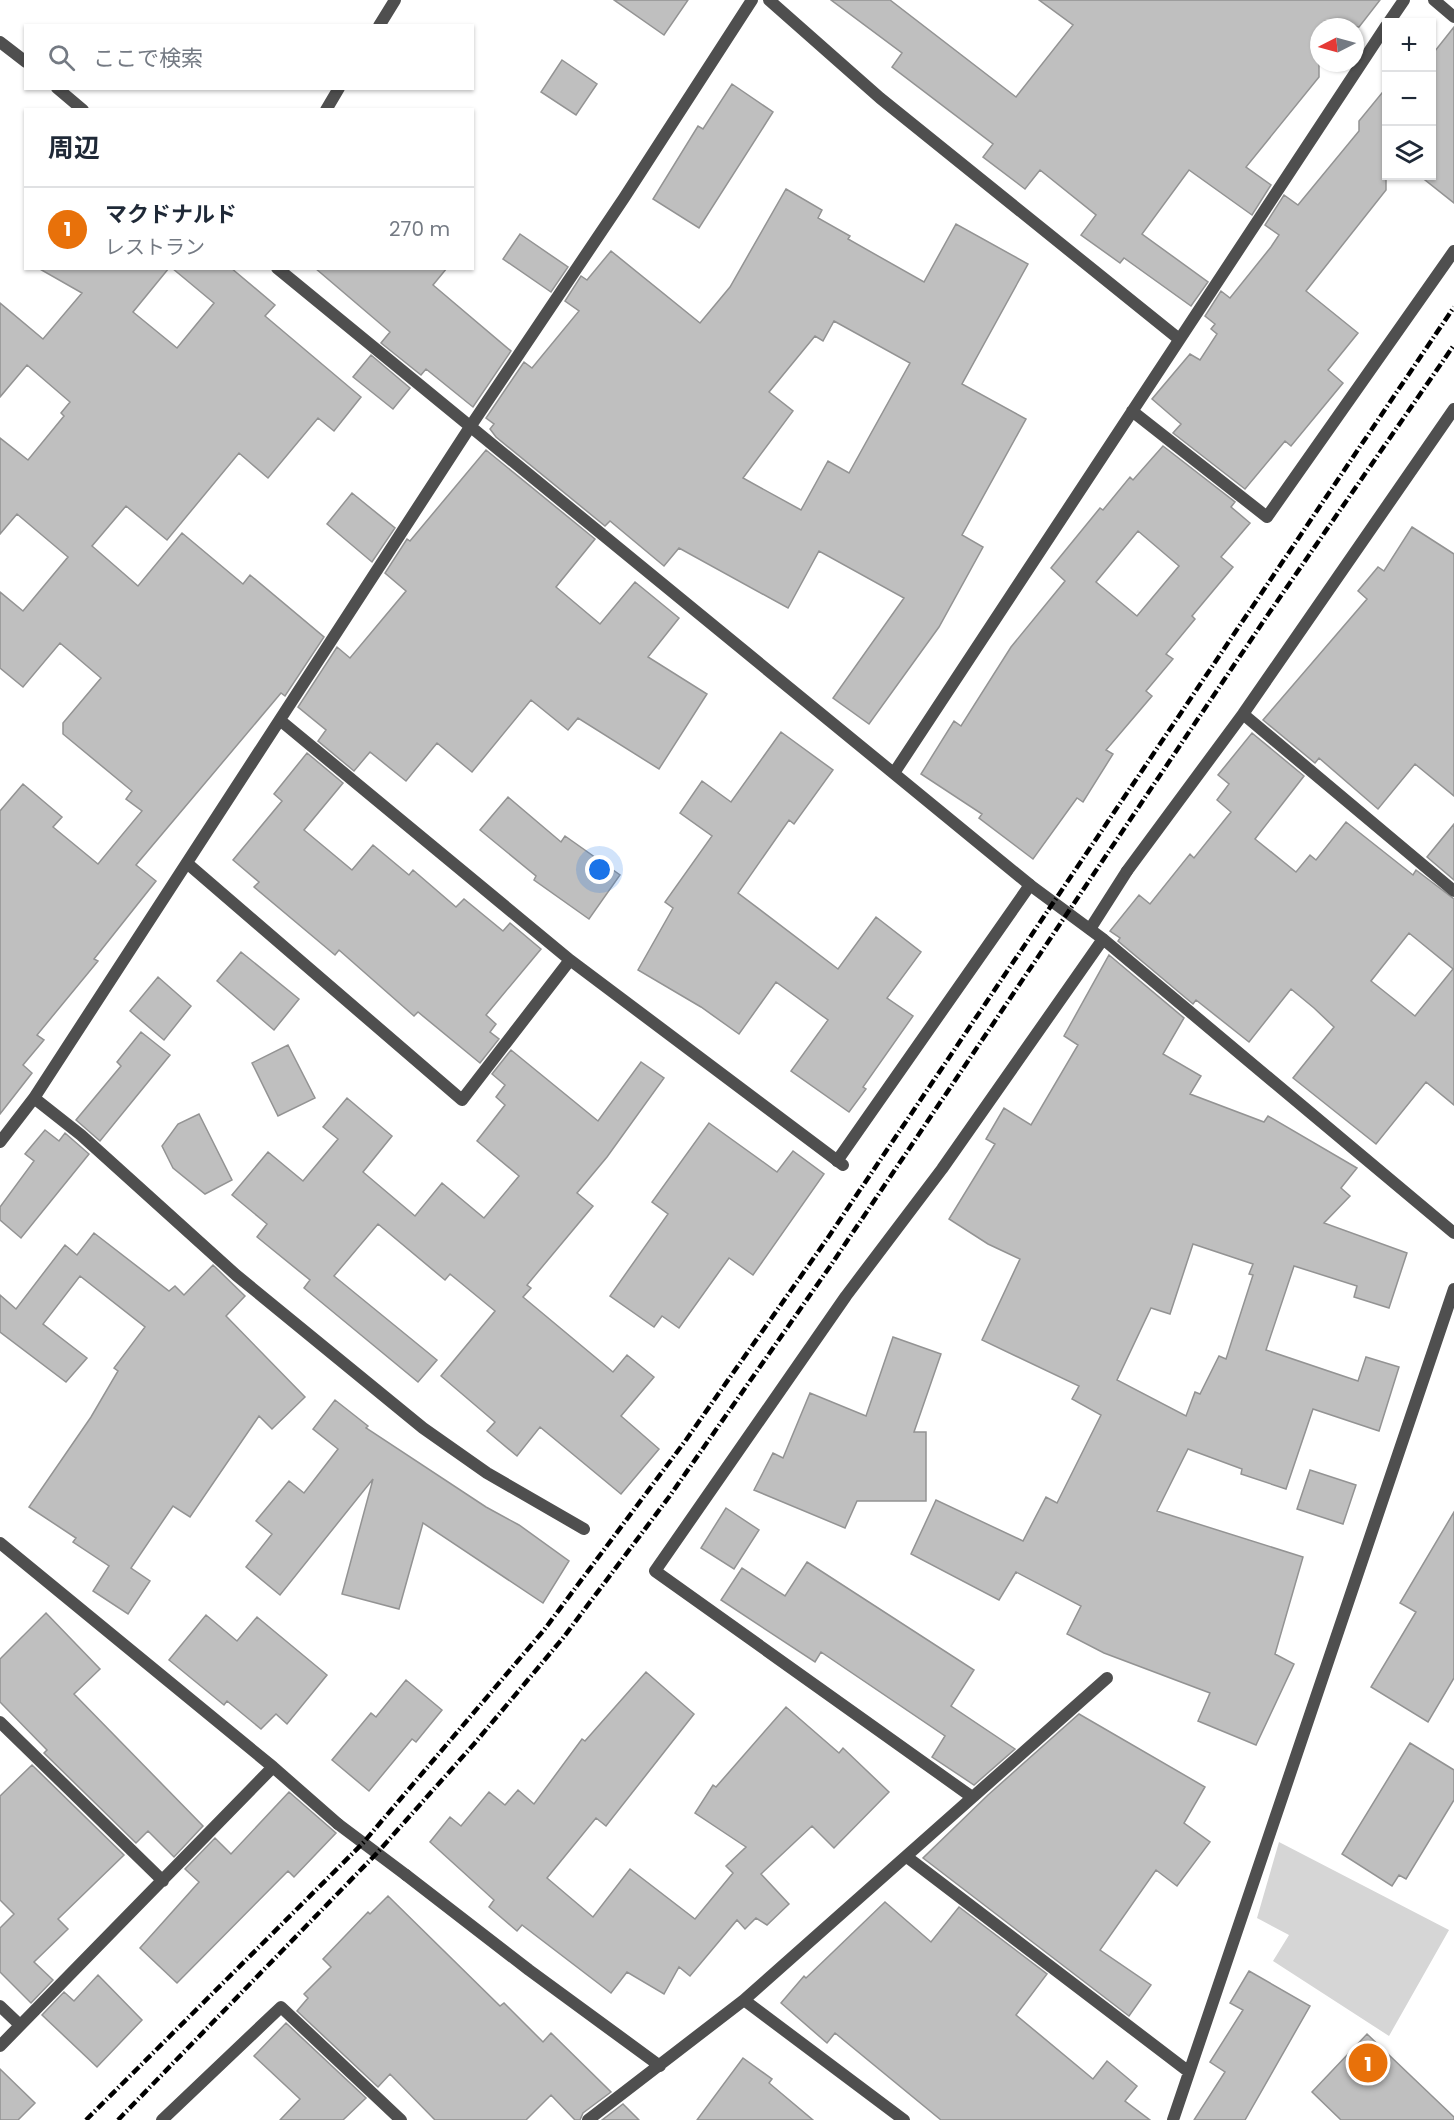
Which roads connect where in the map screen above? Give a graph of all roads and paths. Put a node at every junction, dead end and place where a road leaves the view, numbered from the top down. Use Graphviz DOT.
graph roads {
  1 [pos="395,0"];
  2 [pos="752,0"];
  3 [pos="769,0"];
  4 [pos="1404,0"];
  5 [pos="1434,0"];
  6 [pos="1454,15"];
  7 [pos="1392,18"];
  8 [pos="380,24"];
  9 [pos="1382,32"];
  10 [pos="0,42"];
  11 [pos="24,60"];
  12 [pos="59,90"];
  13 [pos="338,90"];
  14 [pos="81,108"];
  15 [pos="327,108"];
  16 [pos="1454,251"];
  17 [pos="279,270"];
  18 [pos="1179,339"];
  19 [pos="1454,409"];
  20 [pos="1132,411"];
  21 [pos="470,428"];
  22 [pos="1243,714"];
  23 [pos="281,722"];
  24 [pos="894,772"];
  25 [pos="188,864"];
  26 [pos="1029,885"];
  27 [pos="1454,891"];
  28 [pos="1090,929"];
  29 [pos="1103,939"];
  30 [pos="570,960"];
  31 [pos="34,1098"];
  32 [pos="0,1142"];
  33 [pos="1454,1233"];
  34 [pos="1454,1289"];
  35 [pos="584,1529"];
  36 [pos="0,1543"];
  37 [pos="1107,1678"];
  38 [pos="0,1722"];
  39 [pos="273,1767"];
  40 [pos="972,1797"];
  41 [pos="907,1857"];
  42 [pos="163,1881"];
  43 [pos="744,2000"];
  44 [pos="0,2007"];
  45 [pos="20,2025"];
  46 [pos="0,2046"];
  47 [pos="660,2066"];
  48 [pos="1189,2072"];
  49 [pos="162,2120"];
  50 [pos="401,2120"];
  51 [pos="588,2120"];
  52 [pos="904,2120"];
  53 [pos="1173,2120"];
  1 -- 8 [label="street"];
  2 -- 21 [label="street"];
  3 -- 18 [label="street"];
  4 -- 7 [label="street"];
  5 -- 6 [label="street"];
  9 -- 18 [label="street"];
  10 -- 11 [label="street"];
  12 -- 14 [label="street"];
  13 -- 15 [label="street"];
  16 -- 20 [label="street"];
  17 -- 21 [label="street"];
  18 -- 20 [label="street"];
  19 -- 22 [label="street"];
  20 -- 24 [label="street"];
  21 -- 23 [label="street"];
  21 -- 24 [label="street"];
  22 -- 27 [label="street"];
  22 -- 28 [label="street"];
  23 -- 25 [label="street"];
  23 -- 30 [label="street"];
  24 -- 26 [label="street"];
  25 -- 30 [label="street"];
  25 -- 31 [label="street"];
  26 -- 28 [label="street"];
  26 -- 30 [label="street"];
  28 -- 29 [label="street"];
  29 -- 33 [label="street"];
  29 -- 40 [label="street"];
  31 -- 32 [label="street"];
  31 -- 35 [label="street"];
  34 -- 48 [label="street"];
  36 -- 39 [label="street"];
  37 -- 40 [label="street"];
  38 -- 42 [label="street"];
  39 -- 42 [label="street"];
  39 -- 47 [label="street"];
  40 -- 41 [label="street"];
  41 -- 43 [label="street"];
  41 -- 48 [label="street"];
  42 -- 45 [label="street"];
  43 -- 47 [label="street"];
  43 -- 52 [label="street"];
  44 -- 45 [label="street"];
  45 -- 46 [label="street"];
  47 -- 51 [label="street"];
  48 -- 53 [label="street"];
  49 -- 50 [label="street"];
}
